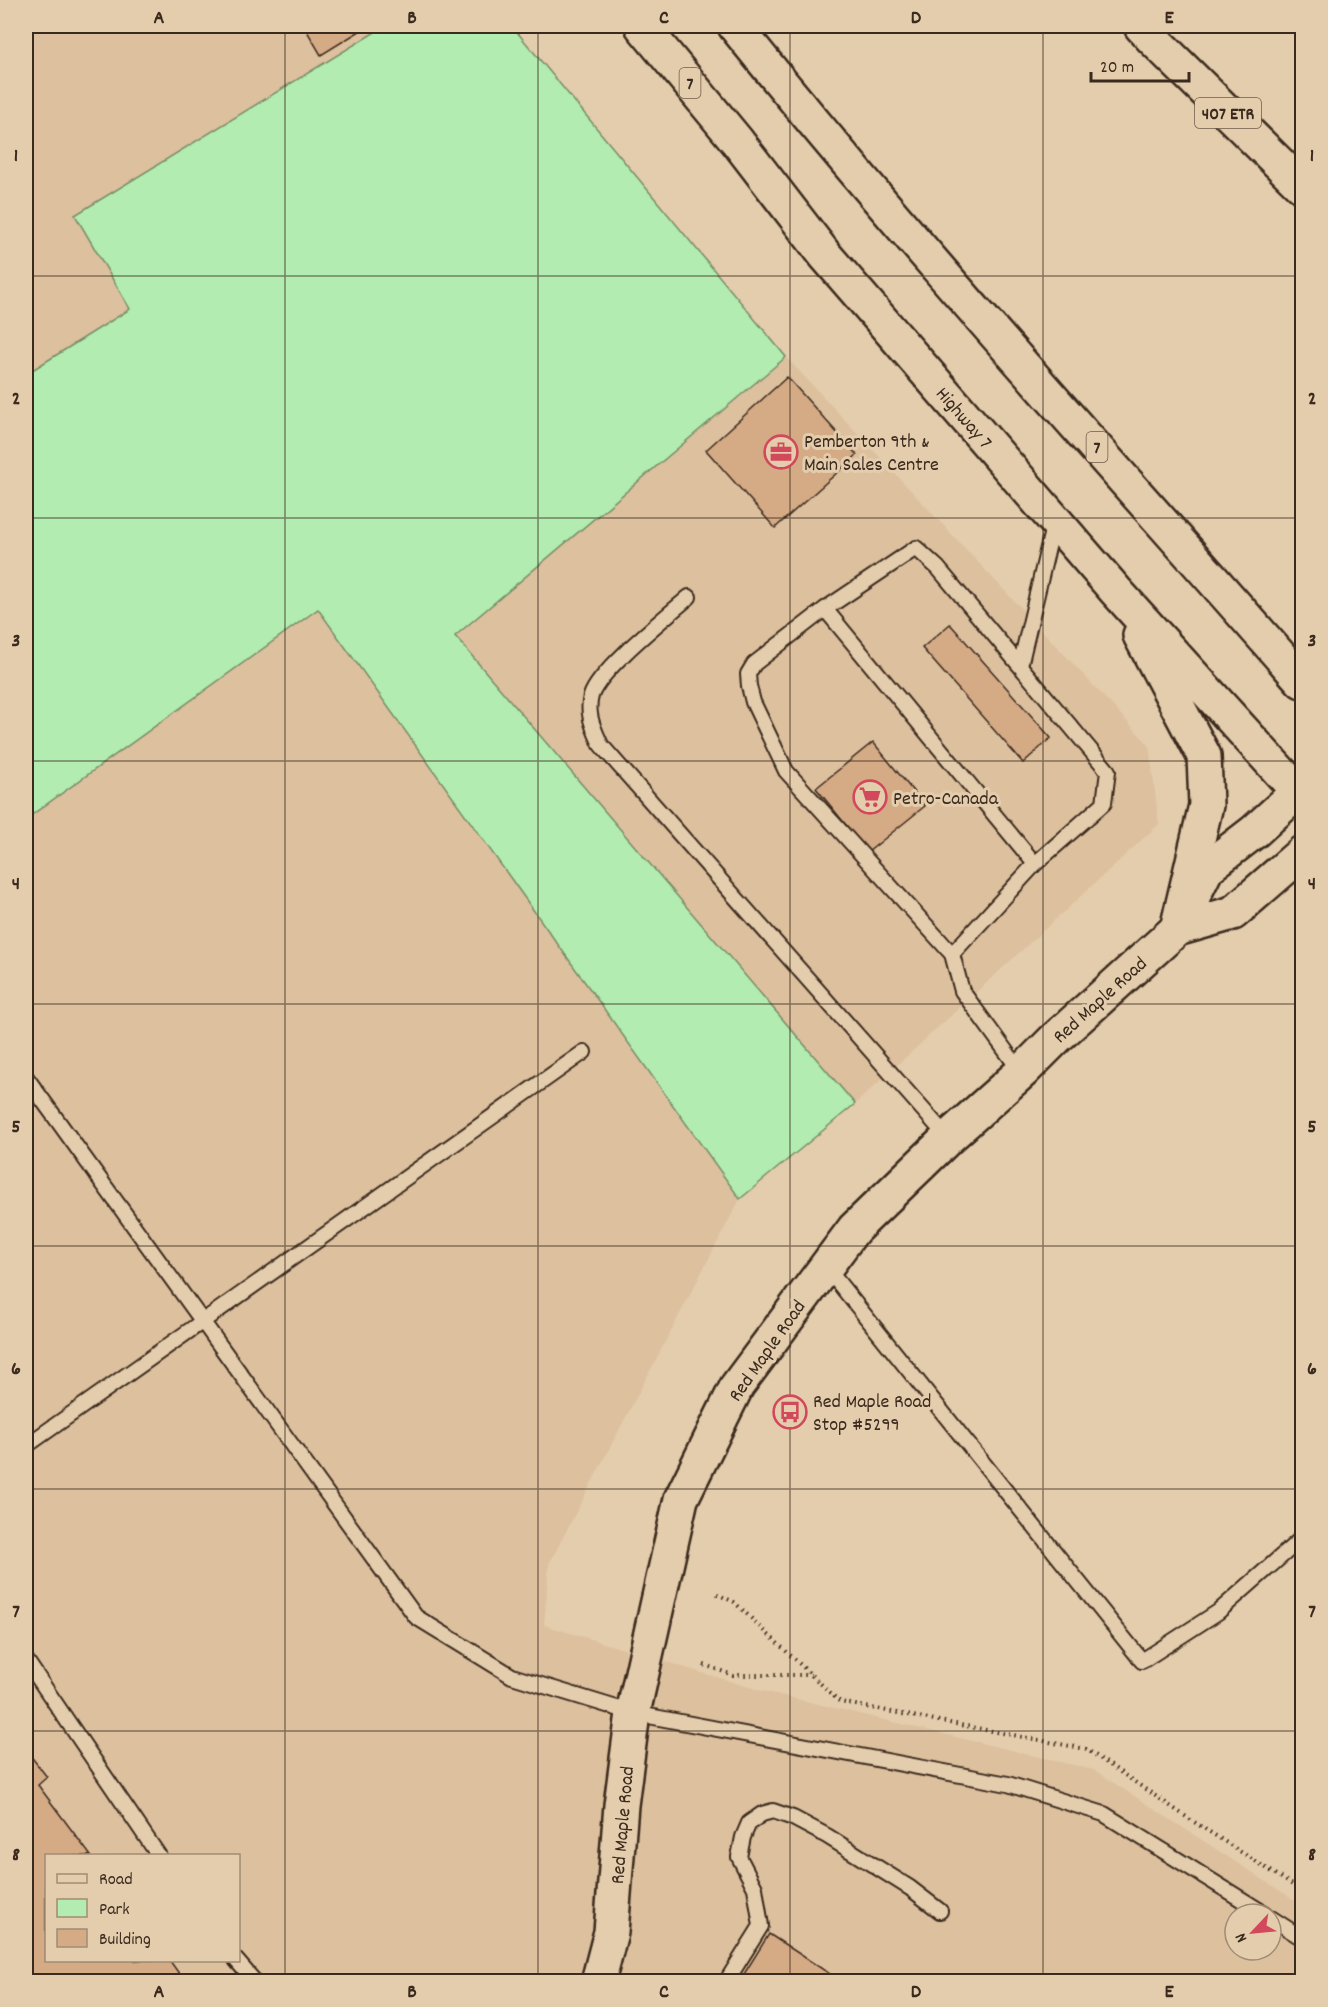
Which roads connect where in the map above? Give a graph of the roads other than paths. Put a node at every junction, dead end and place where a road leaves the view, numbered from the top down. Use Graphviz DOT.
graph roads {
  1 [pos="642,26"];
  2 [pos="735,26"];
  3 [pos="1147,32"];
  4 [pos="1302,186"];
  5 [pos="1054,520"];
  6 [pos="1116,591"];
  7 [pos="689,597"];
  8 [pos="825,609"];
  9 [pos="1020,666"];
  10 [pos="1302,681"];
  11 [pos="1301,792"];
  12 [pos="1302,853"];
  13 [pos="1035,864"];
  14 [pos="1177,929"];
  15 [pos="952,954"];
  16 [pos="584,1052"];
  17 [pos="1022,1072"];
  18 [pos="26,1077"];
  19 [pos="948,1138"];
  20 [pos="826,1267"];
  21 [pos="202,1322"];
  22 [pos="26,1446"];
  23 [pos="1302,1538"];
  24 [pos="26,1660"];
  25 [pos="633,1713"];
  26 [pos="158,1854"];
  27 [pos="1246,1902"];
  28 [pos="940,1911"];
  29 [pos="1283,1926"];
  30 [pos="1302,1938"];
  31 [pos="239,1962"];
  32 [pos="255,1982"];
  33 [pos="598,1982"];
  34 [pos="726,1982"];
  1 -- 5 [label="main road, Highway 7 / 7"];
  2 -- 10 [label="main road, 7"];
  3 -- 4 [label="main road, 407 ETR"];
  5 -- 6 [label="main road, Highway 7 / 7"];
  5 -- 9 [label="lane"];
  6 -- 11 [label="main road, Highway 7 / 7"];
  6 -- 14 [label="main road"];
  7 -- 19 [label="lane"];
  8 -- 9 [label="lane"];
  8 -- 13 [label="lane"];
  8 -- 15 [label="lane"];
  9 -- 13 [label="lane"];
  11 -- 14 [label="main road, Red Maple Road"];
  12 -- 14 [label="main road, Red Maple Road"];
  13 -- 15 [label="lane"];
  14 -- 17 [label="main road, Red Maple Road"];
  15 -- 17 [label="lane"];
  16 -- 21 [label="lane"];
  17 -- 19 [label="main road, Red Maple Road"];
  18 -- 21 [label="lane"];
  19 -- 20 [label="main road, Red Maple Road"];
  20 -- 23 [label="lane"];
  20 -- 25 [label="main road, Red Maple Road"];
  21 -- 22 [label="lane"];
  21 -- 25 [label="lane"];
  24 -- 26 [label="lane"];
  25 -- 27 [label="lane"];
  25 -- 33 [label="main road, Red Maple Road"];
  28 -- 34 [label="lane"];
  29 -- 30 [label="lane"];
  31 -- 32 [label="lane"];
}
